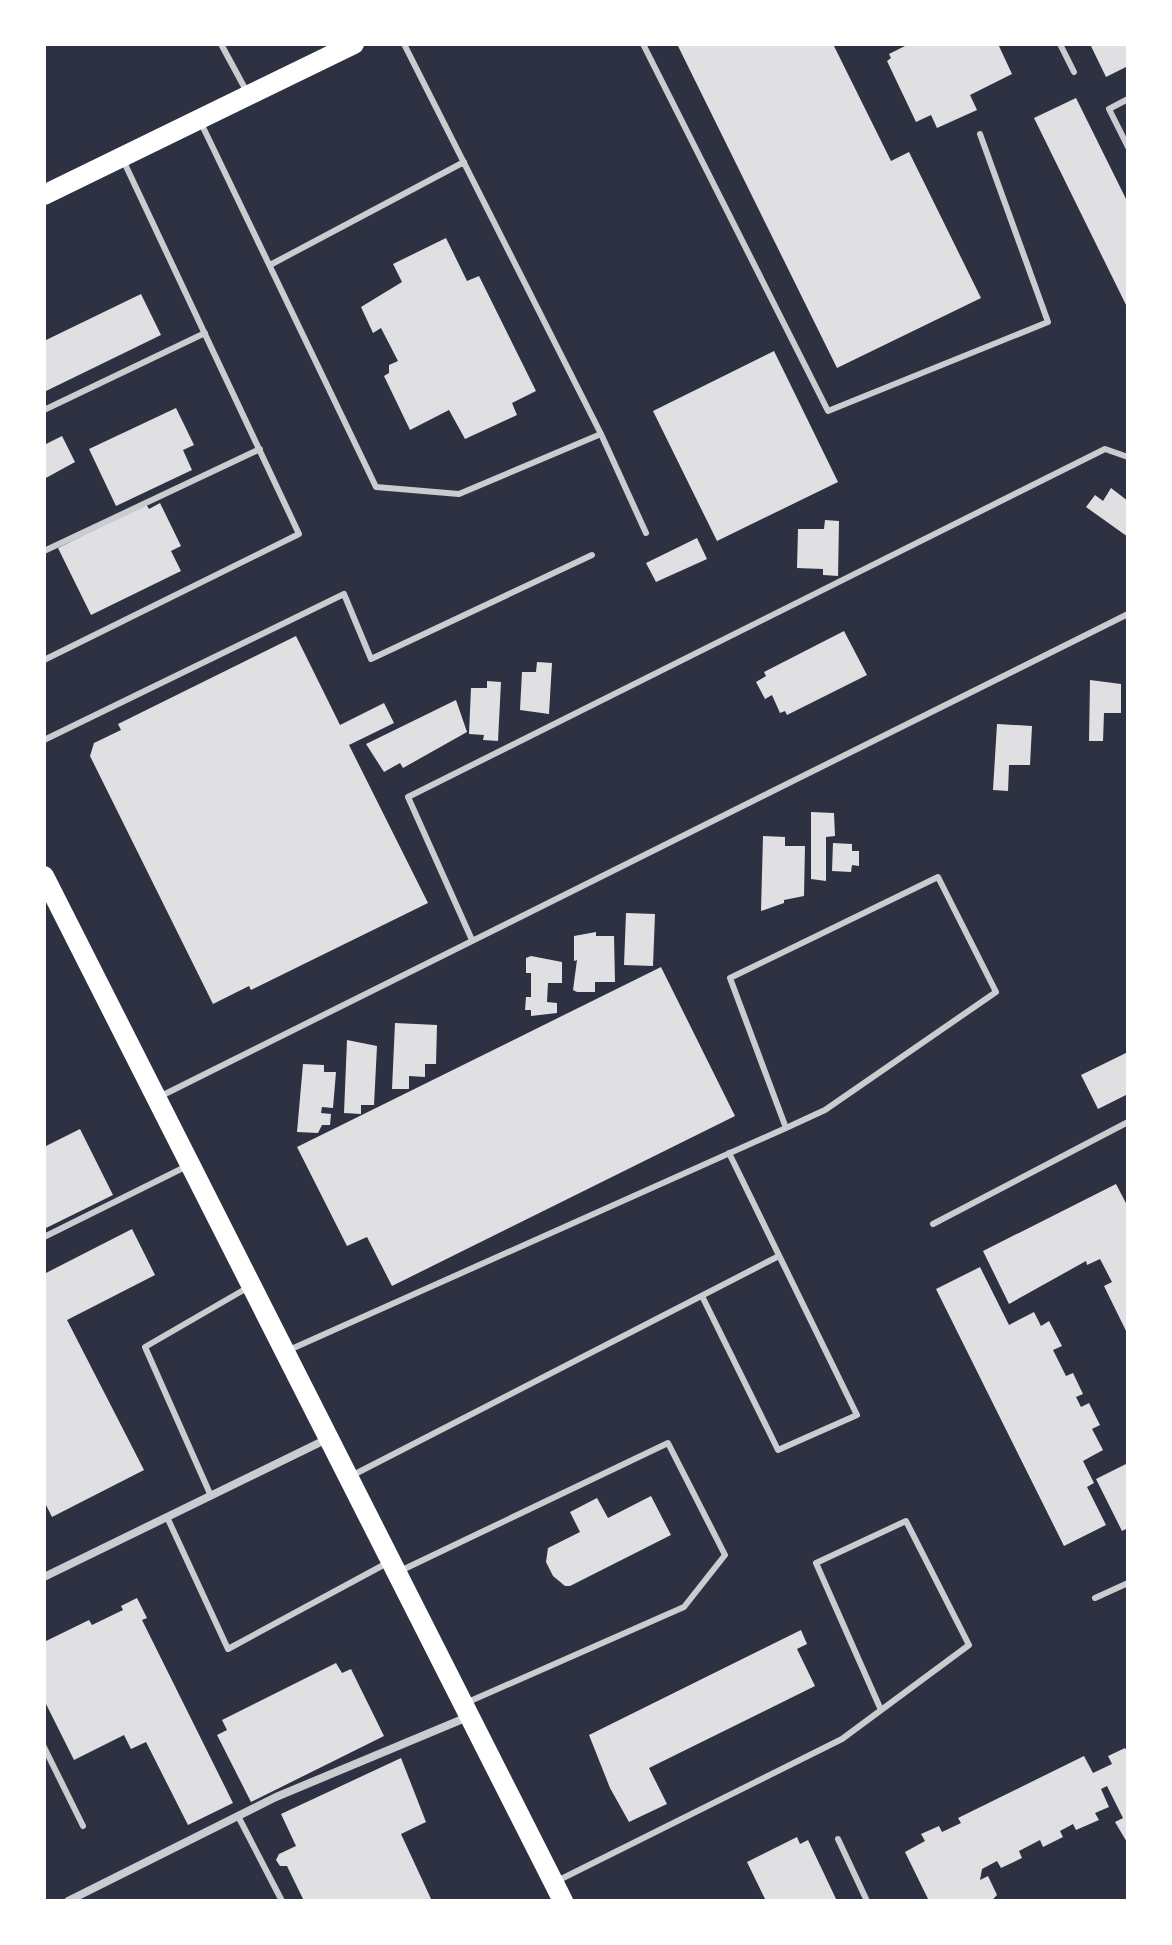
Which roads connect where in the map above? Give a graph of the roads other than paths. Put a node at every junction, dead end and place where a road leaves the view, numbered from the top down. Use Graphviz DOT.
graph roads {
  1 [pos="221,44"];
  2 [pos="354,44"];
  3 [pos="404,44"];
  4 [pos="643,44"];
  5 [pos="1060,44"];
  6 [pos="1074,72"];
  7 [pos="249,95"];
  8 [pos="1128,99"];
  9 [pos="199,119"];
  10 [pos="980,134"];
  11 [pos="1128,147"];
  12 [pos="122,157"];
  13 [pos="464,162"];
  14 [pos="44,195"];
  15 [pos="270,265"];
  16 [pos="205,333"];
  17 [pos="44,410"];
  18 [pos="601,434"];
  19 [pos="260,449"];
  20 [pos="1128,457"];
  21 [pos="646,533"];
  22 [pos="44,551"];
  23 [pos="592,555"];
  24 [pos="1128,614"];
  25 [pos="44,660"];
  26 [pos="44,740"];
  27 [pos="44,876"];
  28 [pos="50,902"];
  29 [pos="472,940"];
  30 [pos="154,1099"];
  31 [pos="1128,1122"];
  32 [pos="786,1128"];
  33 [pos="729,1153"];
  34 [pos="190,1164"];
  35 [pos="933,1224"];
  36 [pos="44,1237"];
  37 [pos="779,1256"];
  38 [pos="252,1285"];
  39 [pos="702,1296"];
  40 [pos="286,1351"];
  41 [pos="330,1437"];
  42 [pos="350,1477"];
  43 [pos="211,1496"];
  44 [pos="167,1517"];
  45 [pos="395,1566"];
  46 [pos="44,1577"];
  47 [pos="1128,1583"];
  48 [pos="1095,1598"];
  49 [pos="468,1709"];
  50 [pos="881,1710"];
  51 [pos="44,1747"];
  52 [pos="238,1816"];
  53 [pos="83,1826"];
  54 [pos="838,1839"];
  55 [pos="559,1892"];
  56 [pos="74,1900"];
  57 [pos="282,1901"];
  58 [pos="867,1901"];
  1 -- 7 [label="lane"];
  2 -- 7 [label="main road"];
  3 -- 13 [label="lane"];
  4 -- 10 [label="lane"];
  5 -- 6 [label="lane"];
  7 -- 9 [label="main road"];
  8 -- 11 [label="lane"];
  9 -- 12 [label="main road"];
  9 -- 15 [label="lane"];
  12 -- 14 [label="main road"];
  12 -- 16 [label="lane"];
  13 -- 15 [label="lane"];
  13 -- 18 [label="lane"];
  15 -- 18 [label="lane"];
  16 -- 17 [label="lane"];
  16 -- 19 [label="lane"];
  18 -- 21 [label="lane"];
  19 -- 22 [label="lane"];
  19 -- 25 [label="lane"];
  20 -- 29 [label="lane"];
  23 -- 26 [label="lane"];
  24 -- 29 [label="lane"];
  27 -- 28 [label="main road"];
  28 -- 30 [label="main road"];
  29 -- 30 [label="lane"];
  30 -- 34 [label="main road"];
  31 -- 35 [label="lane"];
  32 -- 32 [label="lane"];
  32 -- 33 [label="lane"];
  33 -- 37 [label="lane"];
  33 -- 40 [label="lane"];
  34 -- 36 [label="lane"];
  34 -- 38 [label="main road"];
  37 -- 39 [label="lane"];
  37 -- 39 [label="lane"];
  38 -- 40 [label="main road"];
  38 -- 43 [label="lane"];
  39 -- 42 [label="lane"];
  40 -- 41 [label="main road"];
  41 -- 42 [label="main road"];
  41 -- 43 [label="street"];
  42 -- 45 [label="main road"];
  43 -- 44 [label="street"];
  44 -- 45 [label="lane"];
  44 -- 46 [label="street"];
  45 -- 49 [label="main road"];
  45 -- 49 [label="lane"];
  47 -- 48 [label="lane"];
  49 -- 52 [label="street"];
  49 -- 55 [label="main road"];
  50 -- 50 [label="lane"];
  50 -- 55 [label="lane"];
  51 -- 53 [label="lane"];
  52 -- 56 [label="street"];
  52 -- 57 [label="lane"];
  54 -- 58 [label="lane"];
}
